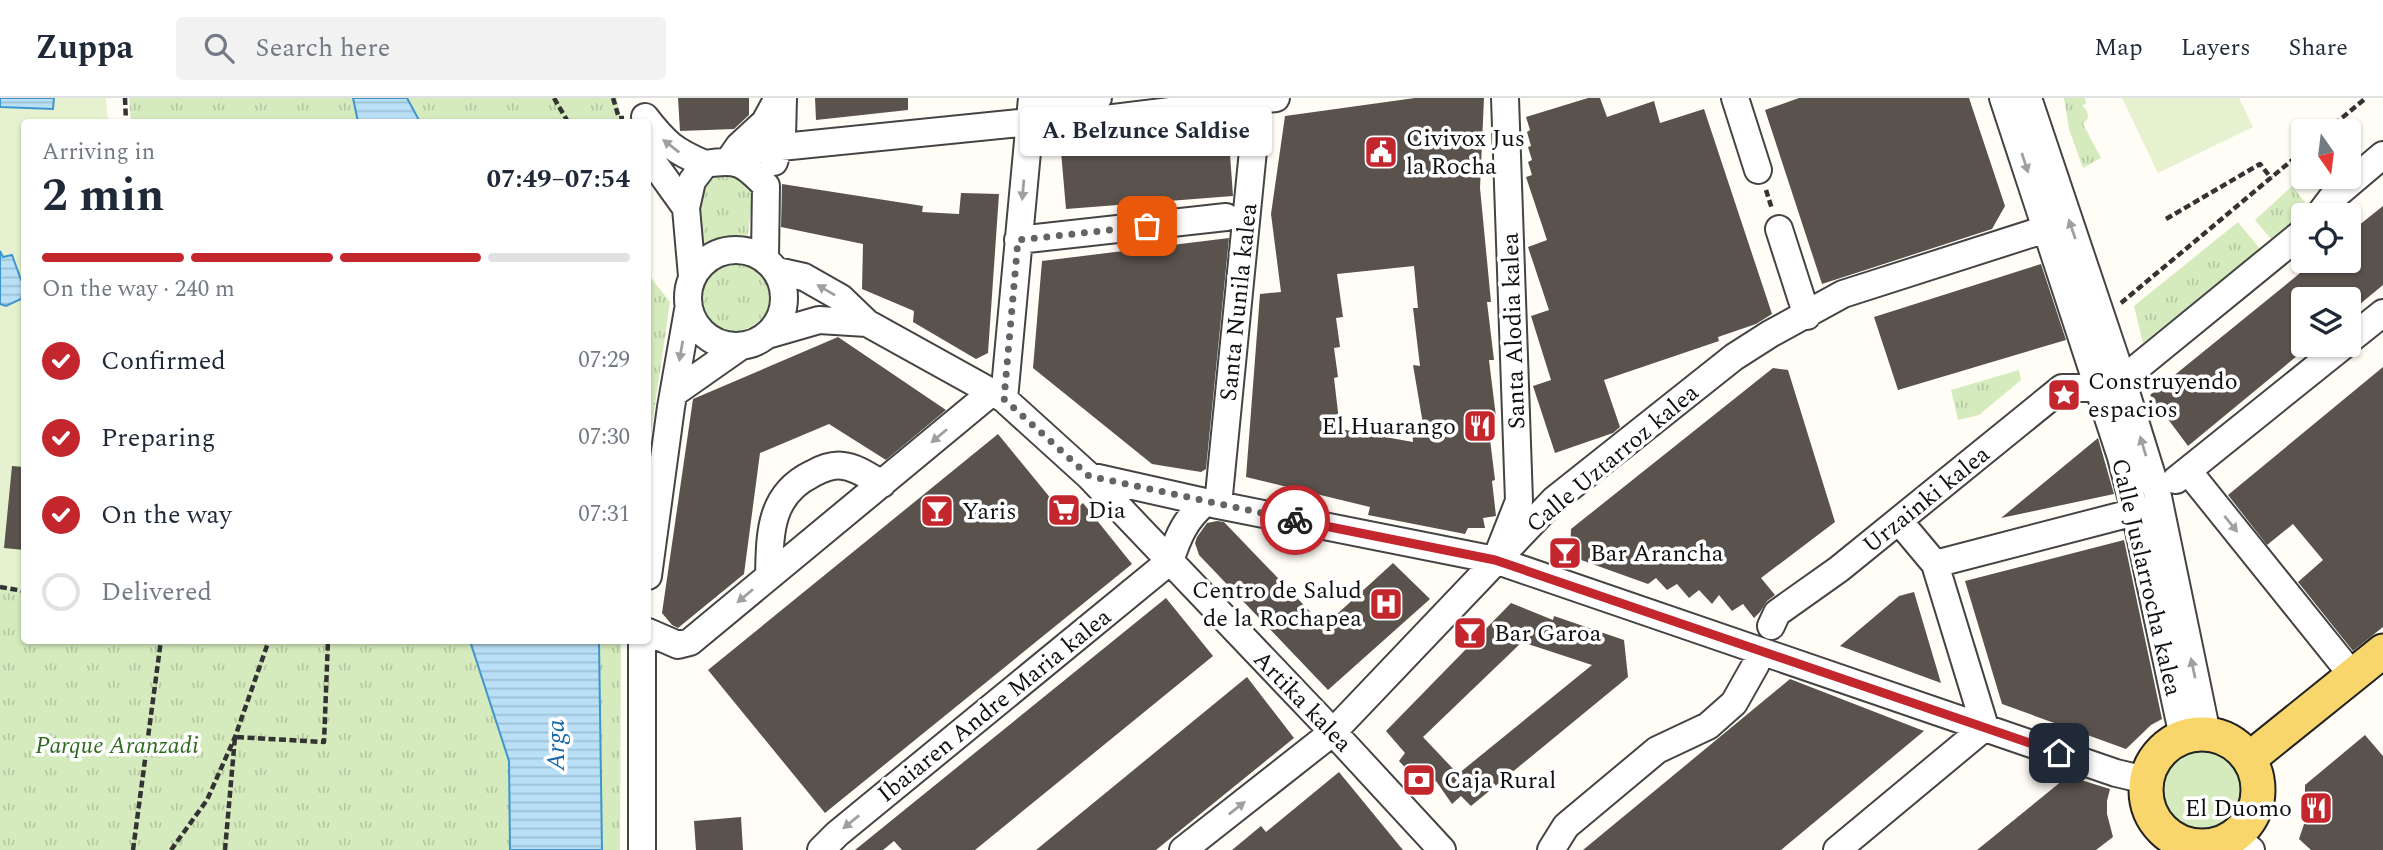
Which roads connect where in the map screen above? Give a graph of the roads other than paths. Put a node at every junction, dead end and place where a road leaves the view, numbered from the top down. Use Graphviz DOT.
graph roads {
  1 [pos="781,98"];
  2 [pos="1098,98"];
  3 [pos="1505,98"];
  4 [pos="1735,98"];
  5 [pos="2003,98"];
  6 [pos="2028,98"];
  7 [pos="1267,99"];
  8 [pos="1030,110"];
  9 [pos="651,127"];
  10 [pos="779,148"];
  11 [pos="2383,155"];
  12 [pos="651,159"];
  13 [pos="717,162"];
  14 [pos="1758,170"];
  15 [pos="766,186"];
  16 [pos="2328,203"];
  17 [pos="686,208"];
  18 [pos="1226,218"];
  19 [pos="1779,229"];
  20 [pos="2046,229"];
  21 [pos="1018,240"];
  22 [pos="2291,242"];
  23 [pos="771,265"];
  24 [pos="692,276"];
  25 [pos="688,310"];
  26 [pos="2383,313"];
  27 [pos="1807,316"];
  28 [pos="867,323"];
  29 [pos="2361,331"];
  30 [pos="767,335"];
  31 [pos="741,346"];
  32 [pos="2329,357"];
  33 [pos="2139,366"];
  34 [pos="2088,388"];
  35 [pos="674,393"];
  36 [pos="998,396"];
  37 [pos="2188,471"];
  38 [pos="1089,476"];
  39 [pos="882,484"];
  40 [pos="2157,492"];
  41 [pos="1212,503"];
  42 [pos="2135,512"];
  43 [pos="1899,521"];
  44 [pos="651,555"];
  45 [pos="1495,560"];
  46 [pos="1170,561"];
  47 [pos="1935,564"];
  48 [pos="769,576"];
  49 [pos="1771,626"];
  50 [pos="651,633"];
  51 [pos="642,644"];
  52 [pos="2383,651"];
  53 [pos="1756,664"];
  54 [pos="2353,676"];
  55 [pos="1985,727"];
  56 [pos="1333,732"];
  57 [pos="2195,736"];
  58 [pos="2249,759"];
  59 [pos="2146,780"];
  60 [pos="2243,843"];
  61 [pos="2166,844"];
  62 [pos="642,850"];
  63 [pos="821,850"];
  64 [pos="1183,850"];
  65 [pos="1442,850"];
  66 [pos="1551,850"];
  67 [pos="1837,850"];
  1 -- 10 [label="street"];
  1 -- 13 [label="street"];
  2 -- 8 [label="street"];
  3 -- 45 [label="street, Santa Alodia kalea"];
  4 -- 14 [label="street"];
  5 -- 20 [label="street, Calle Juslarrocha kalea, one-way"];
  40 -- 6 [label="street, Calle Juslarrocha kalea, one-way"];
  7 -- 8 [label="street"];
  7 -- 41 [label="street, Santa Nunila kalea"];
  8 -- 10 [label="street"];
  8 -- 21 [label="street, one-way"];
  13 -- 9 [label="street, one-way"];
  10 -- 13 [label="street"];
  10 -- 15 [label="street"];
  11 -- 16 [label="street"];
  12 -- 17 [label="street"];
  13 -- 15 [label="street"];
  13 -- 17 [label="street"];
  15 -- 23 [label="street"];
  17 -- 24 [label="street"];
  18 -- 21 [label="street"];
  19 -- 27 [label="street"];
  20 -- 27 [label="street, Calle Uztarroz kalea"];
  20 -- 42 [label="street, Calle Juslarrocha kalea"];
  21 -- 36 [label="street"];
  22 -- 33 [label="street"];
  23 -- 24 [label="street"];
  28 -- 23 [label="street, Artika kalea, one-way"];
  23 -- 30 [label="street"];
  24 -- 25 [label="street"];
  25 -- 31 [label="street"];
  25 -- 35 [label="street, one-way"];
  26 -- 29 [label="street"];
  27 -- 45 [label="street, Calle Uztarroz kalea"];
  28 -- 30 [label="street, Artika kalea"];
  28 -- 36 [label="street, Artika kalea"];
  30 -- 31 [label="street"];
  31 -- 35 [label="street"];
  32 -- 37 [label="street"];
  34 -- 43 [label="street, Urzainki kalea"];
  35 -- 44 [label="street"];
  36 -- 38 [label="street, Artika kalea"];
  36 -- 39 [label="street, one-way"];
  37 -- 40 [label="street"];
  37 -- 54 [label="street, one-way"];
  38 -- 41 [label="street"];
  38 -- 46 [label="street, Artika kalea"];
  39 -- 48 [label="street"];
  39 -- 48 [label="street"];
  57 -- 40 [label="street, Calle Juslarrocha kalea, one-way"];
  41 -- 45 [label="street"];
  41 -- 46 [label="street"];
  42 -- 47 [label="street"];
  42 -- 57 [label="street, Calle Juslarrocha kalea"];
  43 -- 47 [label="street"];
  43 -- 49 [label="street, Urzainki kalea"];
  45 -- 55 [label="street"];
  45 -- 56 [label="street, Calle Uztarroz kalea"];
  46 -- 56 [label="street, Artika kalea"];
  46 -- 63 [label="street, Ibaiaren Andre Maria kalea, one-way"];
  47 -- 55 [label="street"];
  48 -- 50 [label="street, one-way"];
  51 -- 62 [label="street"];
  52 -- 54 [label="main road"];
  53 -- 66 [label="street"];
  54 -- 58 [label="main road"];
  55 -- 59 [label="street"];
  55 -- 67 [label="street"];
  64 -- 56 [label="street, Calle Uztarroz kalea, one-way"];
  56 -- 65 [label="street, Artika kalea"];
  57 -- 58 [label="main road"];
  57 -- 59 [label="main road"];
  58 -- 60 [label="main road"];
  59 -- 61 [label="main road"];
  60 -- 61 [label="main road"];
}
